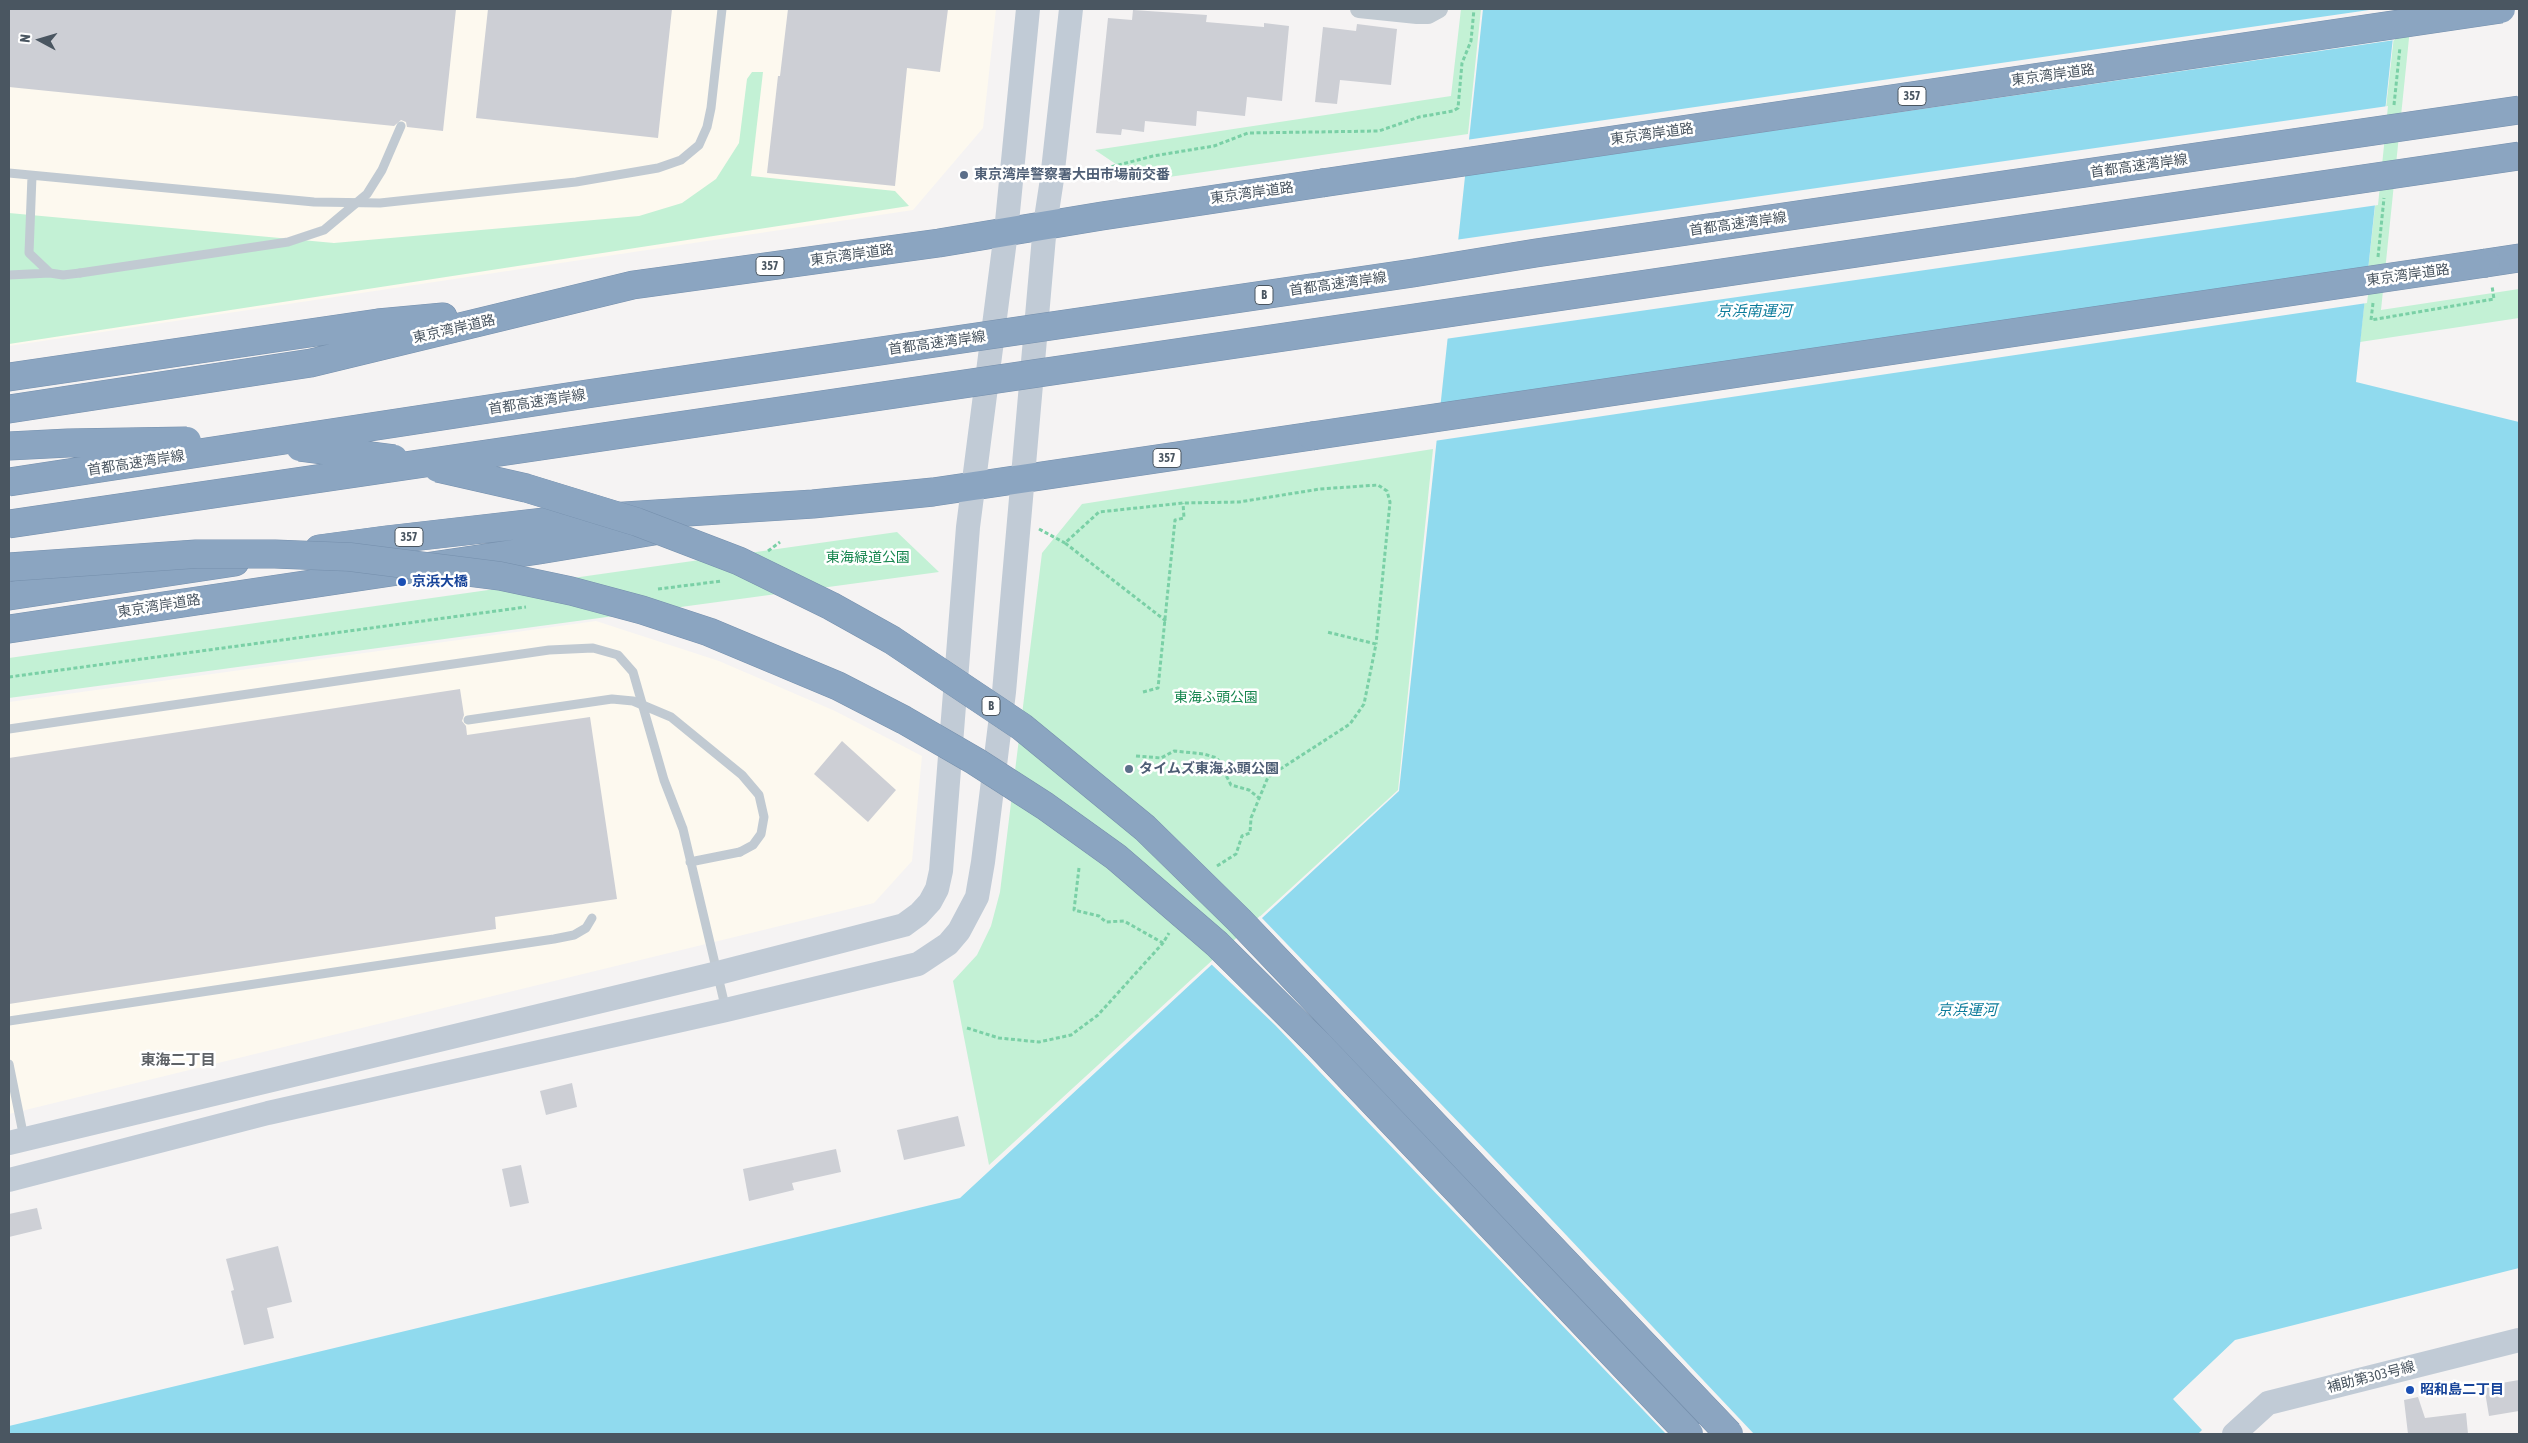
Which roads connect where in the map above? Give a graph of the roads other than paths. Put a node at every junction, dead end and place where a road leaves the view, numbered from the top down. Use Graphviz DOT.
graph roads {
  1 [pos="722,9"];
  2 [pos="1028,9"];
  3 [pos="1070,9"];
  4 [pos="1359,9"];
  5 [pos="1439,9"];
  6 [pos="2501,9"];
  7 [pos="2519,110"];
  8 [pos="401,126"];
  9 [pos="2519,156"];
  10 [pos="9,173"];
  11 [pos="32,176"];
  12 [pos="1045,225"];
  13 [pos="1006,232"];
  14 [pos="2519,258"];
  15 [pos="50,273"];
  16 [pos="9,275"];
  17 [pos="535,310"];
  18 [pos="9,377"];
  19 [pos="9,409"];
  20 [pos="9,446"];
  21 [pos="1022,480"];
  22 [pos="9,482"];
  23 [pos="972,487"];
  24 [pos="813,504"];
  25 [pos="9,524"];
  26 [pos="9,567"];
  27 [pos="9,596"];
  28 [pos="9,628"];
  29 [pos="468,720"];
  30 [pos="9,729"];
  31 [pos="690,862"];
  32 [pos="592,918"];
  33 [pos="718,973"];
  34 [pos="726,1010"];
  35 [pos="9,1021"];
  36 [pos="9,1064"];
  37 [pos="17,1141"];
  38 [pos="9,1180"];
  39 [pos="2519,1340"];
  40 [pos="1689,1434"];
  41 [pos="1729,1434"];
  42 [pos="2234,1434"];
  1 -- 11 [label="lane"];
  2 -- 13 [label="street"];
  3 -- 12 [label="street"];
  4 -- 5 [label="street"];
  6 -- 12 [label="highway, 東京湾岸道路 / 357, bridge"];
  7 -- 22 [label="highway, 首都高速湾岸線 / B, bridge"];
  8 -- 15 [label="lane, bridge"];
  9 -- 25 [label="highway, bridge"];
  10 -- 11 [label="lane"];
  11 -- 15 [label="lane"];
  12 -- 13 [label="highway, 東京湾岸道路 / 357"];
  12 -- 21 [label="street"];
  13 -- 17 [label="highway, 東京湾岸道路 / 357"];
  13 -- 23 [label="street"];
  14 -- 21 [label="highway, 東京湾岸道路 / 357, bridge"];
  15 -- 16 [label="lane"];
  17 -- 18 [label="highway, 357"];
  17 -- 19 [label="highway, 東京湾岸道路 / 357"];
  20 -- 41 [label="highway, B, bridge"];
  21 -- 23 [label="highway, 東京湾岸道路 / 357"];
  21 -- 34 [label="street"];
  23 -- 24 [label="highway, 東京湾岸道路 / 357"];
  23 -- 33 [label="street"];
  24 -- 27 [label="highway, 東京湾岸道路 / 357"];
  24 -- 28 [label="highway, 東京湾岸道路 / 357"];
  26 -- 40 [label="highway, bridge"];
  29 -- 31 [label="lane, bridge"];
  30 -- 31 [label="lane"];
  31 -- 33 [label="lane"];
  32 -- 35 [label="lane"];
  33 -- 34 [label="lane"];
  33 -- 37 [label="street"];
  34 -- 38 [label="street"];
  36 -- 37 [label="lane"];
  39 -- 42 [label="street, 補助第303号線"];
}
